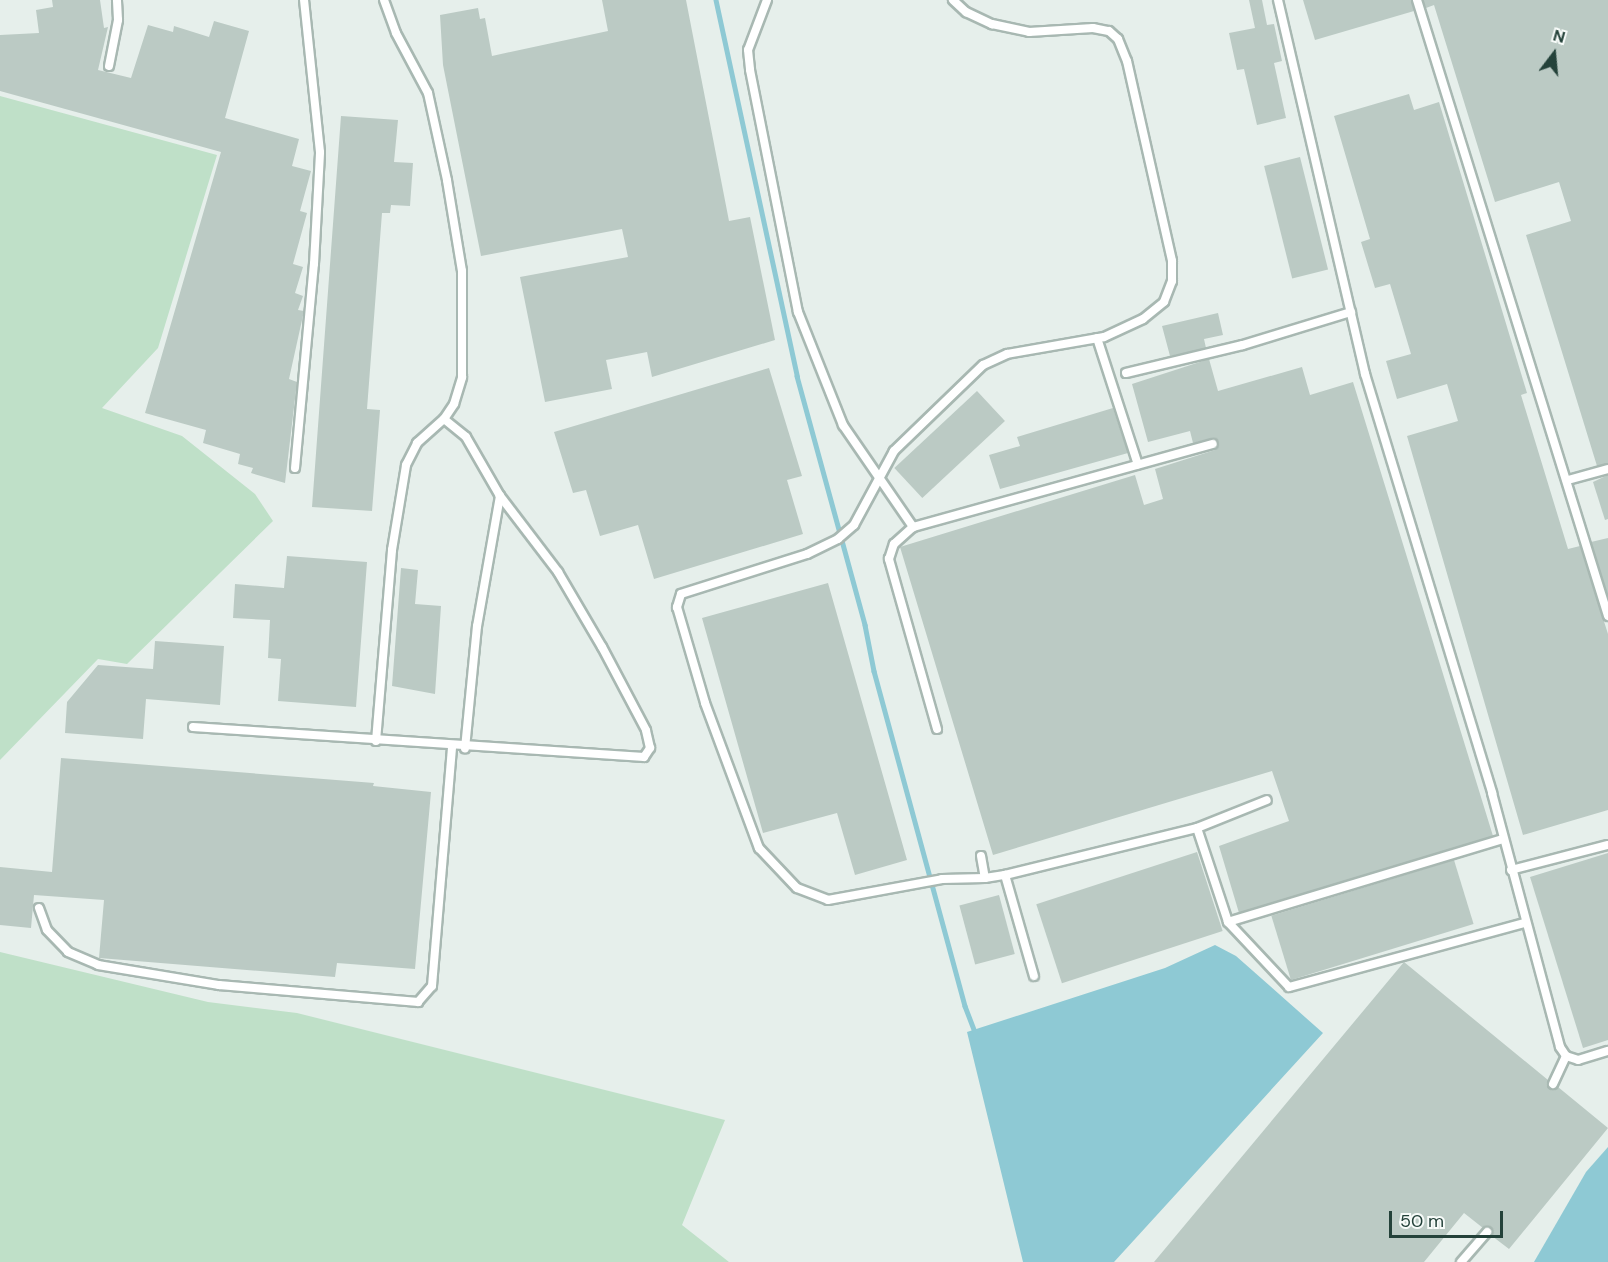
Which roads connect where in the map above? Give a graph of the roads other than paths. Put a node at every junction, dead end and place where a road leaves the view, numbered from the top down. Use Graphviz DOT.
graph roads {
  1 [pos="117,0"];
  2 [pos="304,0"];
  3 [pos="384,0"];
  4 [pos="767,0"];
  5 [pos="952,0"];
  6 [pos="1278,0"];
  7 [pos="1417,0"];
  8 [pos="110,66"];
  9 [pos="1351,312"];
  10 [pos="1097,338"];
  11 [pos="1126,373"];
  12 [pos="444,419"];
  13 [pos="1213,444"];
  14 [pos="1138,465"];
  15 [pos="295,468"];
  16 [pos="1608,469"];
  17 [pos="877,479"];
  18 [pos="1568,480"];
  19 [pos="500,496"];
  20 [pos="913,527"];
  21 [pos="1608,616"];
  22 [pos="193,727"];
  23 [pos="937,729"];
  24 [pos="376,741"];
  25 [pos="452,747"];
  26 [pos="465,748"];
  27 [pos="1267,800"];
  28 [pos="1197,828"];
  29 [pos="1503,839"];
  30 [pos="1608,845"];
  31 [pos="981,856"];
  32 [pos="1511,870"];
  33 [pos="1005,874"];
  34 [pos="985,878"];
  35 [pos="39,908"];
  36 [pos="1228,922"];
  37 [pos="1525,923"];
  38 [pos="1034,976"];
  39 [pos="1608,1051"];
  40 [pos="1566,1056"];
  41 [pos="1553,1084"];
  42 [pos="1487,1232"];
  43 [pos="1461,1262"];
  1 -- 8 [label="lane"];
  2 -- 15 [label="lane"];
  3 -- 12 [label="lane"];
  4 -- 17 [label="lane"];
  5 -- 10 [label="lane"];
  6 -- 9 [label="lane"];
  7 -- 18 [label="lane"];
  9 -- 11 [label="lane"];
  9 -- 29 [label="lane"];
  10 -- 14 [label="lane"];
  10 -- 17 [label="lane"];
  12 -- 19 [label="lane"];
  12 -- 24 [label="lane"];
  13 -- 14 [label="lane"];
  14 -- 20 [label="lane"];
  16 -- 18 [label="lane"];
  17 -- 20 [label="lane"];
  17 -- 34 [label="lane"];
  18 -- 21 [label="lane"];
  19 -- 26 [label="lane"];
  19 -- 26 [label="lane"];
  20 -- 23 [label="lane"];
  22 -- 24 [label="lane"];
  24 -- 25 [label="lane"];
  25 -- 26 [label="lane"];
  25 -- 35 [label="lane"];
  27 -- 28 [label="lane"];
  28 -- 33 [label="lane"];
  28 -- 36 [label="lane"];
  29 -- 32 [label="lane"];
  29 -- 36 [label="lane"];
  30 -- 32 [label="lane"];
  31 -- 34 [label="lane"];
  32 -- 37 [label="lane"];
  33 -- 34 [label="lane"];
  33 -- 38 [label="lane"];
  36 -- 37 [label="lane"];
  37 -- 40 [label="lane"];
  39 -- 40 [label="lane"];
  40 -- 41 [label="lane"];
  42 -- 43 [label="lane"];
}
